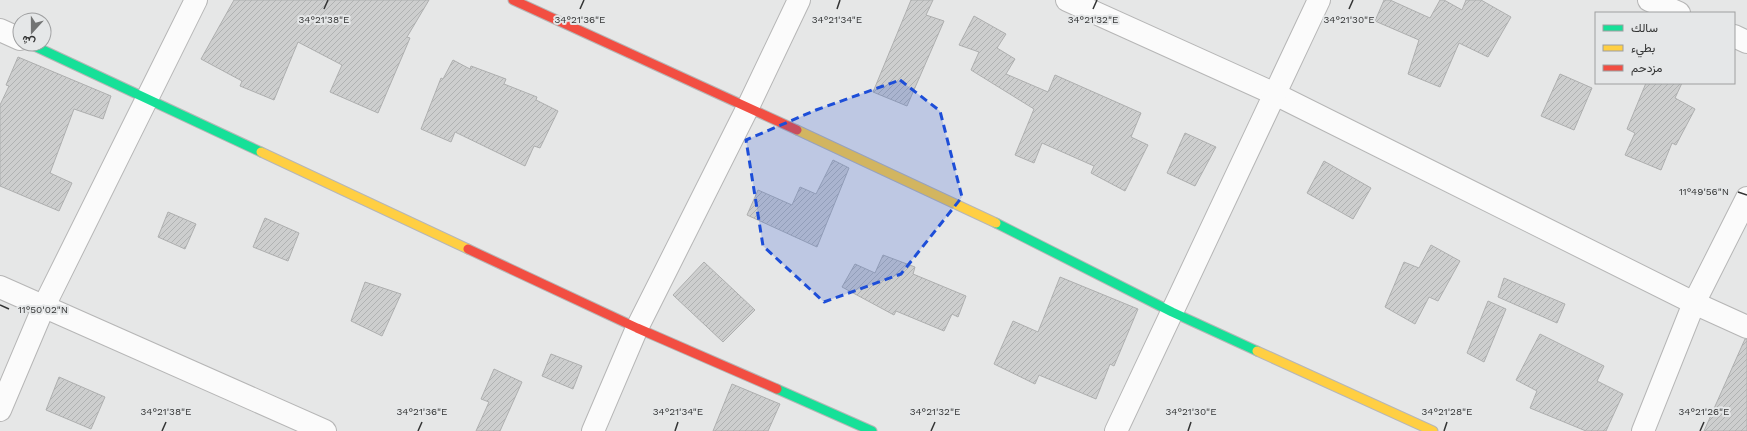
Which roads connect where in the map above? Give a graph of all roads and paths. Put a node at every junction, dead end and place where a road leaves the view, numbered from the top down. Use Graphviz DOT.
graph roads {
  1 [pos="196,0"];
  2 [pos="513,0"];
  3 [pos="799,0"];
  4 [pos="1067,0"];
  5 [pos="1319,0"];
  6 [pos="1649,0"];
  7 [pos="1678,12"];
  8 [pos="0,30"];
  9 [pos="12,35"];
  10 [pos="1735,36"];
  11 [pos="1747,42"];
  12 [pos="48,52"];
  13 [pos="1275,94"];
  14 [pos="149,98"];
  15 [pos="748,107"];
  16 [pos="1747,198"];
  17 [pos="0,287"];
  18 [pos="1694,303"];
  19 [pos="44,306"];
  20 [pos="1172,312"];
  21 [pos="1747,327"];
  22 [pos="637,328"];
  23 [pos="0,410"];
  24 [pos="325,431"];
  25 [pos="593,431"];
  26 [pos="872,431"];
  27 [pos="1116,431"];
  28 [pos="1433,431"];
  29 [pos="1643,431"];
  1 -- 14 [label="street"];
  2 -- 15 [label="street"];
  3 -- 15 [label="street"];
  4 -- 13 [label="street"];
  5 -- 13 [label="street"];
  6 -- 7 [label="street"];
  8 -- 9 [label="street"];
  10 -- 11 [label="street"];
  12 -- 14 [label="street"];
  13 -- 18 [label="street"];
  13 -- 20 [label="street"];
  14 -- 19 [label="street"];
  14 -- 22 [label="street"];
  15 -- 20 [label="street"];
  15 -- 22 [label="street"];
  16 -- 18 [label="street"];
  17 -- 19 [label="street"];
  18 -- 21 [label="street"];
  18 -- 29 [label="street"];
  19 -- 23 [label="street"];
  19 -- 24 [label="street"];
  20 -- 27 [label="street"];
  20 -- 28 [label="street"];
  22 -- 25 [label="street"];
  22 -- 26 [label="street"];
}
